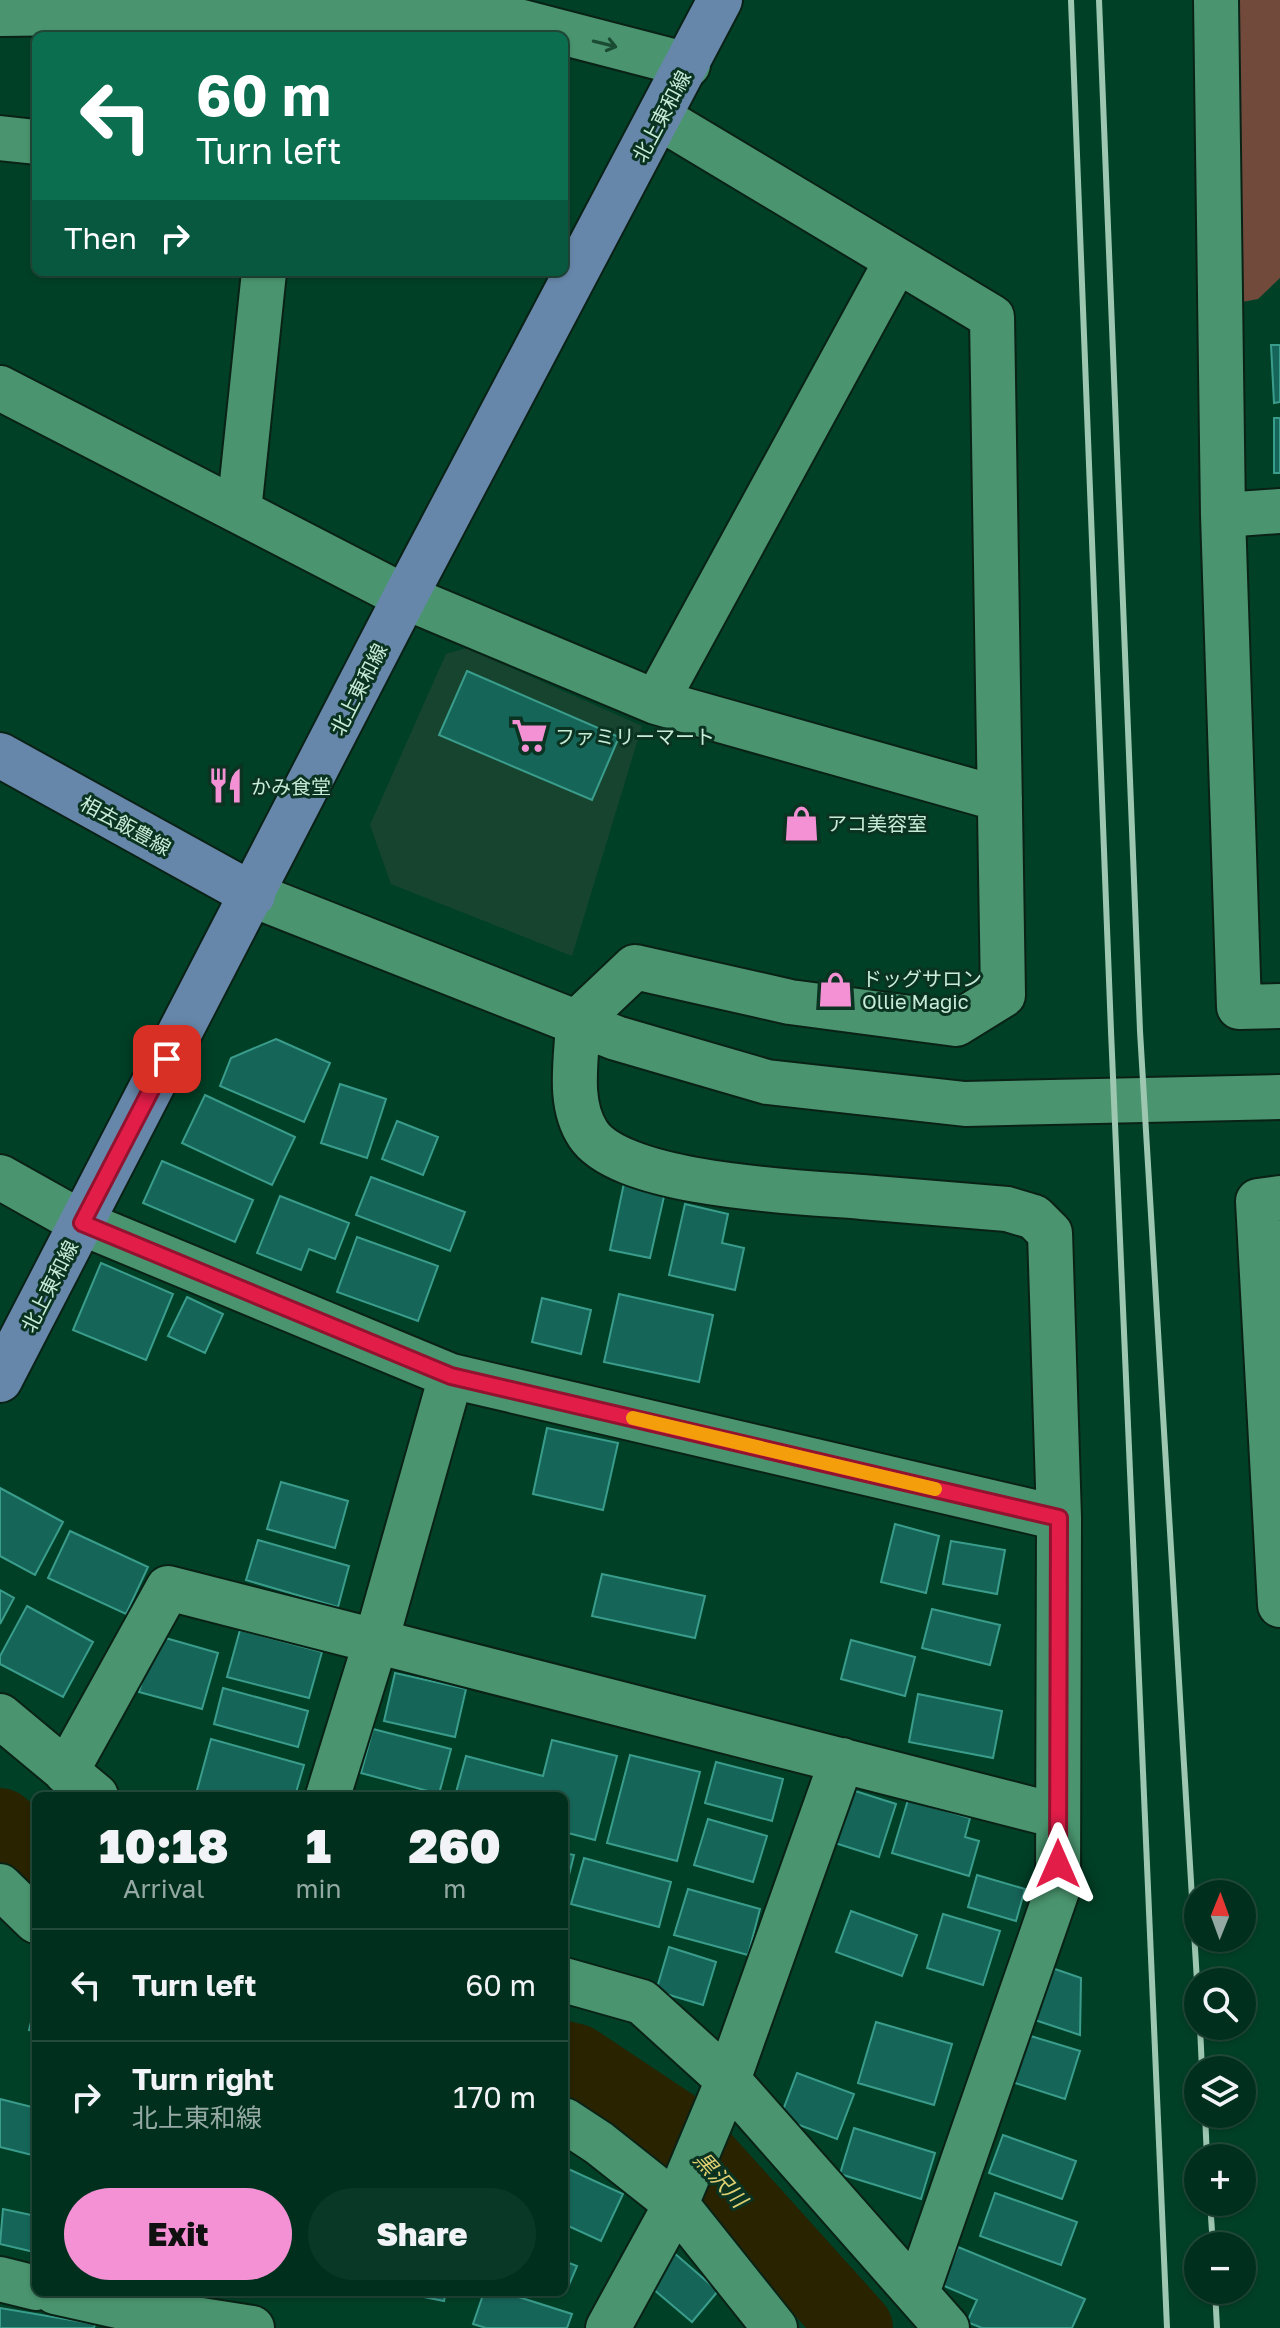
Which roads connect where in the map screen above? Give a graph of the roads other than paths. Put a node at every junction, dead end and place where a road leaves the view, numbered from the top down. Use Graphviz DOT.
graph roads {
  1 [pos="720,0"];
  2 [pos="1216,0"];
  3 [pos="0,14"];
  4 [pos="561,32"];
  5 [pos="568,34"];
  6 [pos="688,65"];
  7 [pos="660,118"];
  8 [pos="0,138"];
  9 [pos="32,142"];
  10 [pos="897,260"];
  11 [pos="264,276"];
  12 [pos="0,388"];
  13 [pos="239,511"];
  14 [pos="1280,511"];
  15 [pos="1223,515"];
  16 [pos="405,597"];
  17 [pos="656,702"];
  18 [pos="0,755"];
  19 [pos="1000,799"];
  20 [pos="253,895"];
  21 [pos="1280,1006"];
  22 [pos="578,1021"];
  23 [pos="1280,1097"];
  24 [pos="0,1177"];
  25 [pos="1280,1198"];
  26 [pos="82,1223"];
  27 [pos="451,1376"];
  28 [pos="0,1380"];
  29 [pos="1059,1518"];
  30 [pos="1280,1605"];
  31 [pos="376,1641"];
  32 [pos="0,1716"];
  33 [pos="842,1760"];
  34 [pos="81,1784"];
  35 [pos="329,1792"];
  36 [pos="1058,1816"];
  37 [pos="0,1886"];
  38 [pos="32,1917"];
  39 [pos="568,1981"];
  40 [pos="728,2080"];
  41 [pos="568,2123"];
  42 [pos="676,2204"];
  43 [pos="0,2279"];
  44 [pos="32,2287"];
  45 [pos="917,2293"];
  46 [pos="66,2296"];
  47 [pos="130,2319"];
  48 [pos="252,2328"];
  49 [pos="608,2328"];
  50 [pos="775,2328"];
  51 [pos="947,2328"];
  1 -- 6 [label="main road, 北上東和線"];
  2 -- 15 [label="street"];
  3 -- 4 [label="street, one-way"];
  5 -- 6 [label="street, one-way"];
  6 -- 7 [label="main road, 北上東和線"];
  7 -- 10 [label="street"];
  7 -- 16 [label="main road, 北上東和線"];
  8 -- 9 [label="street"];
  10 -- 17 [label="street"];
  10 -- 19 [label="street"];
  11 -- 13 [label="street"];
  12 -- 13 [label="street"];
  13 -- 16 [label="street"];
  14 -- 15 [label="street"];
  15 -- 21 [label="street"];
  16 -- 17 [label="street"];
  16 -- 20 [label="main road, 北上東和線"];
  17 -- 19 [label="street"];
  18 -- 20 [label="main road, 相去飯豊線"];
  19 -- 22 [label="street"];
  20 -- 22 [label="street"];
  20 -- 26 [label="main road, 北上東和線"];
  22 -- 23 [label="street"];
  22 -- 29 [label="street"];
  24 -- 26 [label="street"];
  25 -- 30 [label="street"];
  26 -- 27 [label="street"];
  26 -- 28 [label="main road, 北上東和線"];
  27 -- 29 [label="street"];
  27 -- 31 [label="street"];
  29 -- 36 [label="street"];
  31 -- 33 [label="street"];
  31 -- 34 [label="street"];
  31 -- 35 [label="street"];
  32 -- 34 [label="street"];
  33 -- 36 [label="street"];
  33 -- 40 [label="street"];
  36 -- 45 [label="street"];
  37 -- 38 [label="street"];
  39 -- 40 [label="street"];
  40 -- 42 [label="street"];
  40 -- 45 [label="street"];
  41 -- 42 [label="street"];
  42 -- 49 [label="street"];
  42 -- 50 [label="street"];
  43 -- 44 [label="street"];
  45 -- 51 [label="street"];
  46 -- 47 [label="street"];
  47 -- 48 [label="street"];
}
